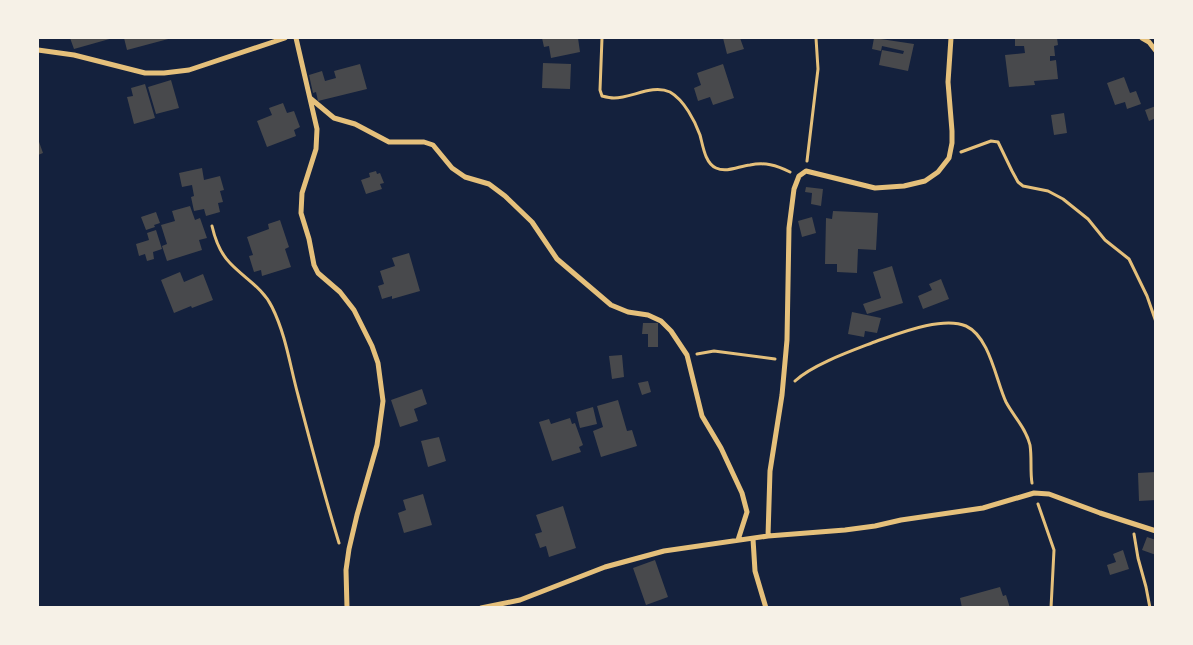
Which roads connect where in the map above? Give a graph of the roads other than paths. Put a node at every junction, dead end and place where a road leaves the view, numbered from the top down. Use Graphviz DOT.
graph roads {
  1 [pos="285,38"];
  2 [pos="296,38"];
  3 [pos="951,38"];
  4 [pos="1142,38"];
  5 [pos="38,50"];
  6 [pos="1156,51"];
  7 [pos="310,98"];
  8 [pos="1156,531"];
  9 [pos="768,536"];
  10 [pos="753,539"];
  11 [pos="738,540"];
  12 [pos="347,608"];
  13 [pos="481,608"];
  14 [pos="766,608"];
  1 -- 5 [label="street"];
  2 -- 7 [label="street"];
  3 -- 9 [label="street"];
  4 -- 6 [label="street"];
  7 -- 11 [label="street"];
  7 -- 12 [label="street"];
  8 -- 9 [label="street"];
  9 -- 10 [label="street"];
  10 -- 11 [label="street"];
  10 -- 14 [label="street"];
  11 -- 13 [label="street"];
}
